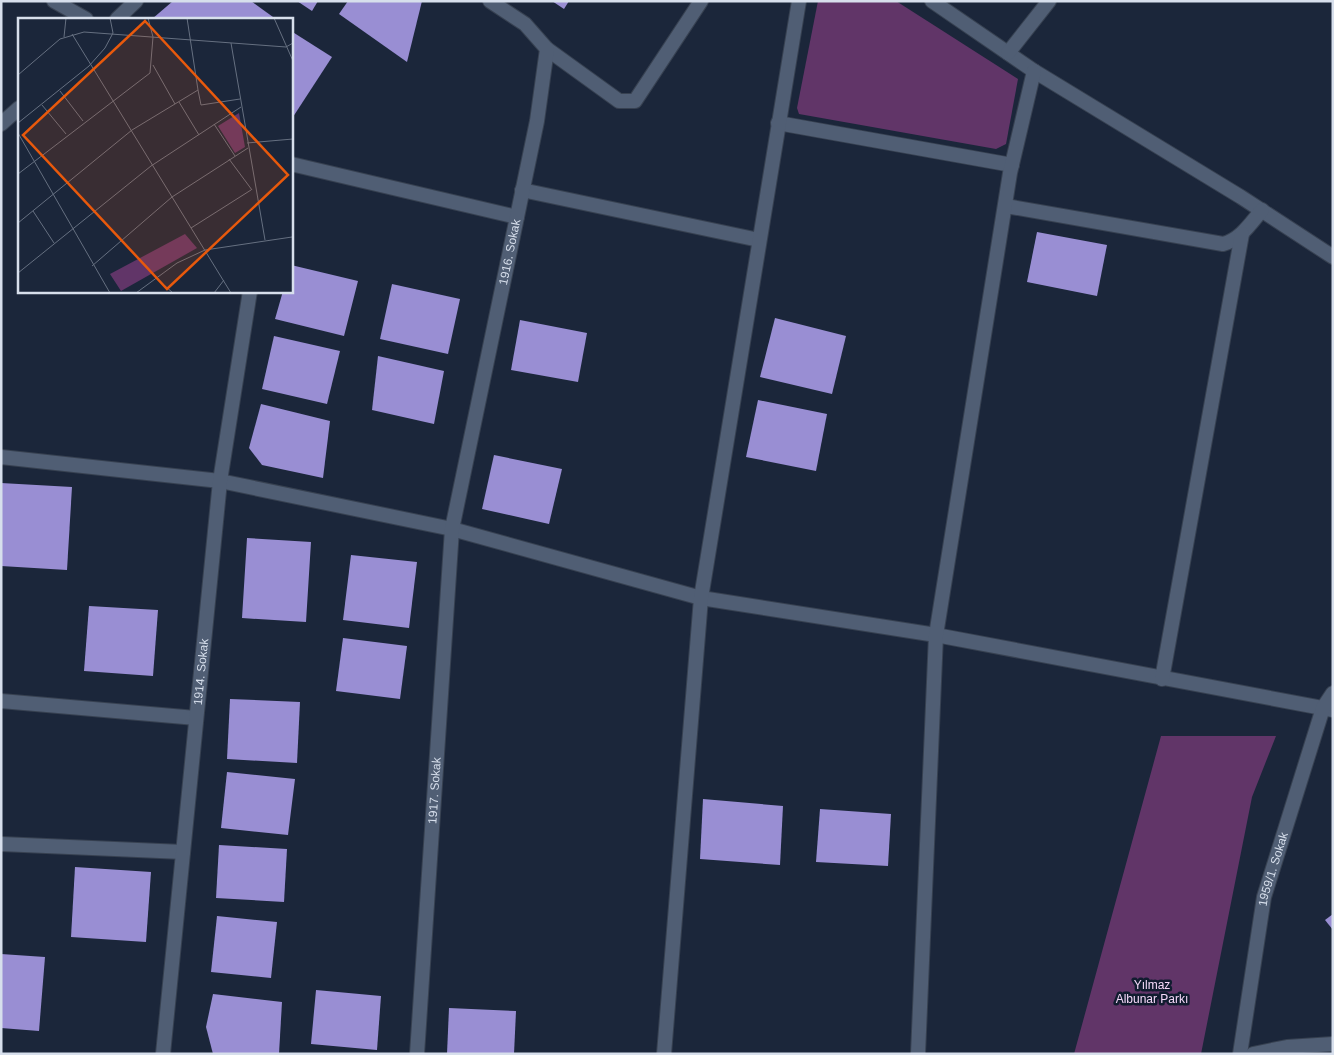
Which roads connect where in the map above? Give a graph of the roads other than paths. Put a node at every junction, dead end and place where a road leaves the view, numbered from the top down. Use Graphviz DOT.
graph roads {
  1 [pos="54,1"];
  2 [pos="136,1"];
  3 [pos="490,1"];
  4 [pos="701,1"];
  5 [pos="799,1"];
  6 [pos="932,1"];
  7 [pos="1049,1"];
  8 [pos="84,18"];
  9 [pos="118,18"];
  10 [pos="547,49"];
  11 [pos="1008,52"];
  12 [pos="1034,71"];
  13 [pos="18,109"];
  14 [pos="778,123"];
  15 [pos="1,124"];
  16 [pos="292,164"];
  17 [pos="1012,165"];
  18 [pos="522,190"];
  19 [pos="1006,206"];
  20 [pos="1262,210"];
  21 [pos="517,217"];
  22 [pos="1242,234"];
  23 [pos="759,240"];
  24 [pos="1333,257"];
  25 [pos="250,292"];
  26 [pos="1,457"];
  27 [pos="220,481"];
  28 [pos="452,529"];
  29 [pos="700,598"];
  30 [pos="936,635"];
  31 [pos="1162,679"];
  32 [pos="1333,693"];
  33 [pos="1,701"];
  34 [pos="1328,709"];
  35 [pos="196,718"];
  36 [pos="1,844"];
  37 [pos="183,852"];
  38 [pos="1333,1044"];
  39 [pos="163,1054"];
  40 [pos="418,1054"];
  41 [pos="664,1054"];
  42 [pos="918,1054"];
  43 [pos="1240,1054"];
  44 [pos="1253,1054"];
  1 -- 8 [label="street"];
  2 -- 9 [label="street"];
  3 -- 10 [label="street"];
  4 -- 10 [label="street"];
  5 -- 14 [label="street"];
  6 -- 11 [label="street"];
  7 -- 11 [label="street"];
  10 -- 18 [label="street, 1916. Sokak"];
  11 -- 12 [label="street"];
  12 -- 17 [label="street"];
  12 -- 20 [label="street"];
  13 -- 15 [label="street"];
  14 -- 17 [label="street"];
  14 -- 23 [label="street"];
  16 -- 21 [label="street"];
  17 -- 19 [label="street"];
  18 -- 21 [label="street, 1916. Sokak"];
  18 -- 23 [label="street"];
  19 -- 22 [label="street"];
  19 -- 30 [label="street"];
  20 -- 22 [label="street"];
  20 -- 24 [label="street"];
  21 -- 28 [label="street, 1916. Sokak"];
  22 -- 31 [label="street"];
  23 -- 29 [label="street"];
  25 -- 27 [label="street, 1914. Sokak"];
  26 -- 27 [label="street"];
  27 -- 28 [label="street"];
  27 -- 35 [label="street, 1914. Sokak"];
  28 -- 29 [label="street"];
  28 -- 40 [label="street, 1917. Sokak"];
  29 -- 30 [label="street"];
  29 -- 41 [label="street"];
  30 -- 31 [label="street"];
  30 -- 42 [label="street"];
  31 -- 34 [label="street"];
  32 -- 34 [label="street, 1959/1. Sokak"];
  33 -- 35 [label="street"];
  34 -- 43 [label="street, 1959/1. Sokak"];
  35 -- 37 [label="street, 1914. Sokak"];
  36 -- 37 [label="street"];
  37 -- 39 [label="street, 1914. Sokak"];
  38 -- 44 [label="street"];
}
